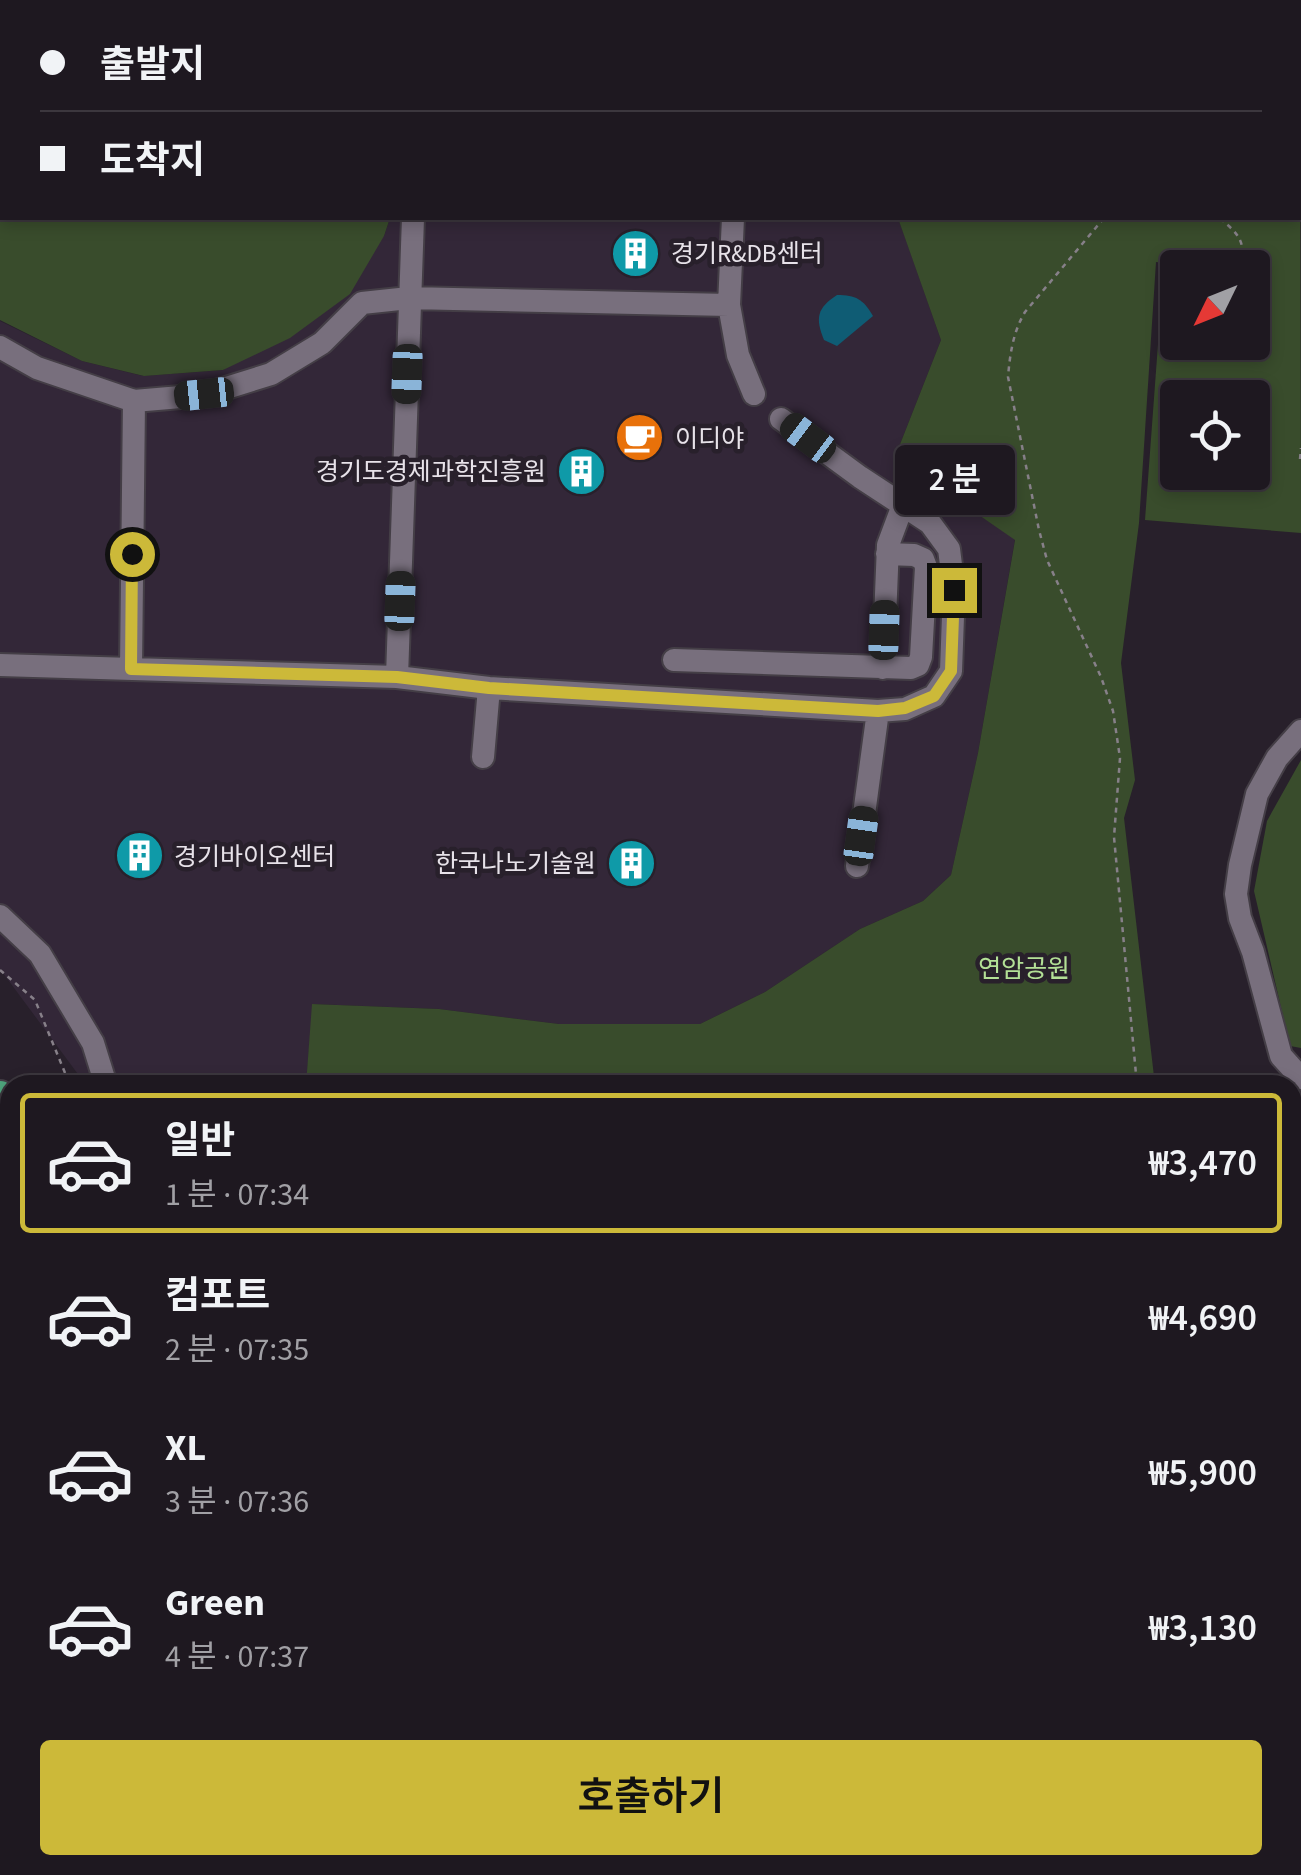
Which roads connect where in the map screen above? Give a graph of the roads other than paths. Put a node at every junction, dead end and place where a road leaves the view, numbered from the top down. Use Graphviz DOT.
graph roads {
  1 [pos="413,220"];
  2 [pos="733,220"];
  3 [pos="409,298"];
  4 [pos="728,305"];
  5 [pos="0,347"];
  6 [pos="754,394"];
  7 [pos="134,401"];
  8 [pos="781,418"];
  9 [pos="903,505"];
  10 [pos="886,554"];
  11 [pos="674,660"];
  12 [pos="708,662"];
  13 [pos="0,665"];
  14 [pos="883,668"];
  15 [pos="131,669"];
  16 [pos="397,677"];
  17 [pos="489,688"];
  18 [pos="704,701"];
  19 [pos="878,711"];
  20 [pos="1301,731"];
  21 [pos="484,757"];
  22 [pos="857,866"];
  23 [pos="0,916"];
  24 [pos="1294,1069"];
  25 [pos="103,1075"];
  1 -- 3 [label="street"];
  2 -- 4 [label="street"];
  3 -- 4 [label="street"];
  3 -- 7 [label="street"];
  3 -- 16 [label="street"];
  4 -- 6 [label="street"];
  5 -- 7 [label="street"];
  7 -- 15 [label="street"];
  8 -- 9 [label="street"];
  9 -- 10 [label="street"];
  9 -- 19 [label="street"];
  10 -- 14 [label="street"];
  10 -- 14 [label="street"];
  11 -- 12 [label="street"];
  12 -- 14 [label="street"];
  12 -- 18 [label="street"];
  13 -- 15 [label="street"];
  15 -- 16 [label="street"];
  16 -- 17 [label="street"];
  17 -- 18 [label="street"];
  17 -- 21 [label="street"];
  18 -- 19 [label="street"];
  19 -- 22 [label="street"];
  20 -- 24 [label="street"];
  23 -- 25 [label="street"];
}
